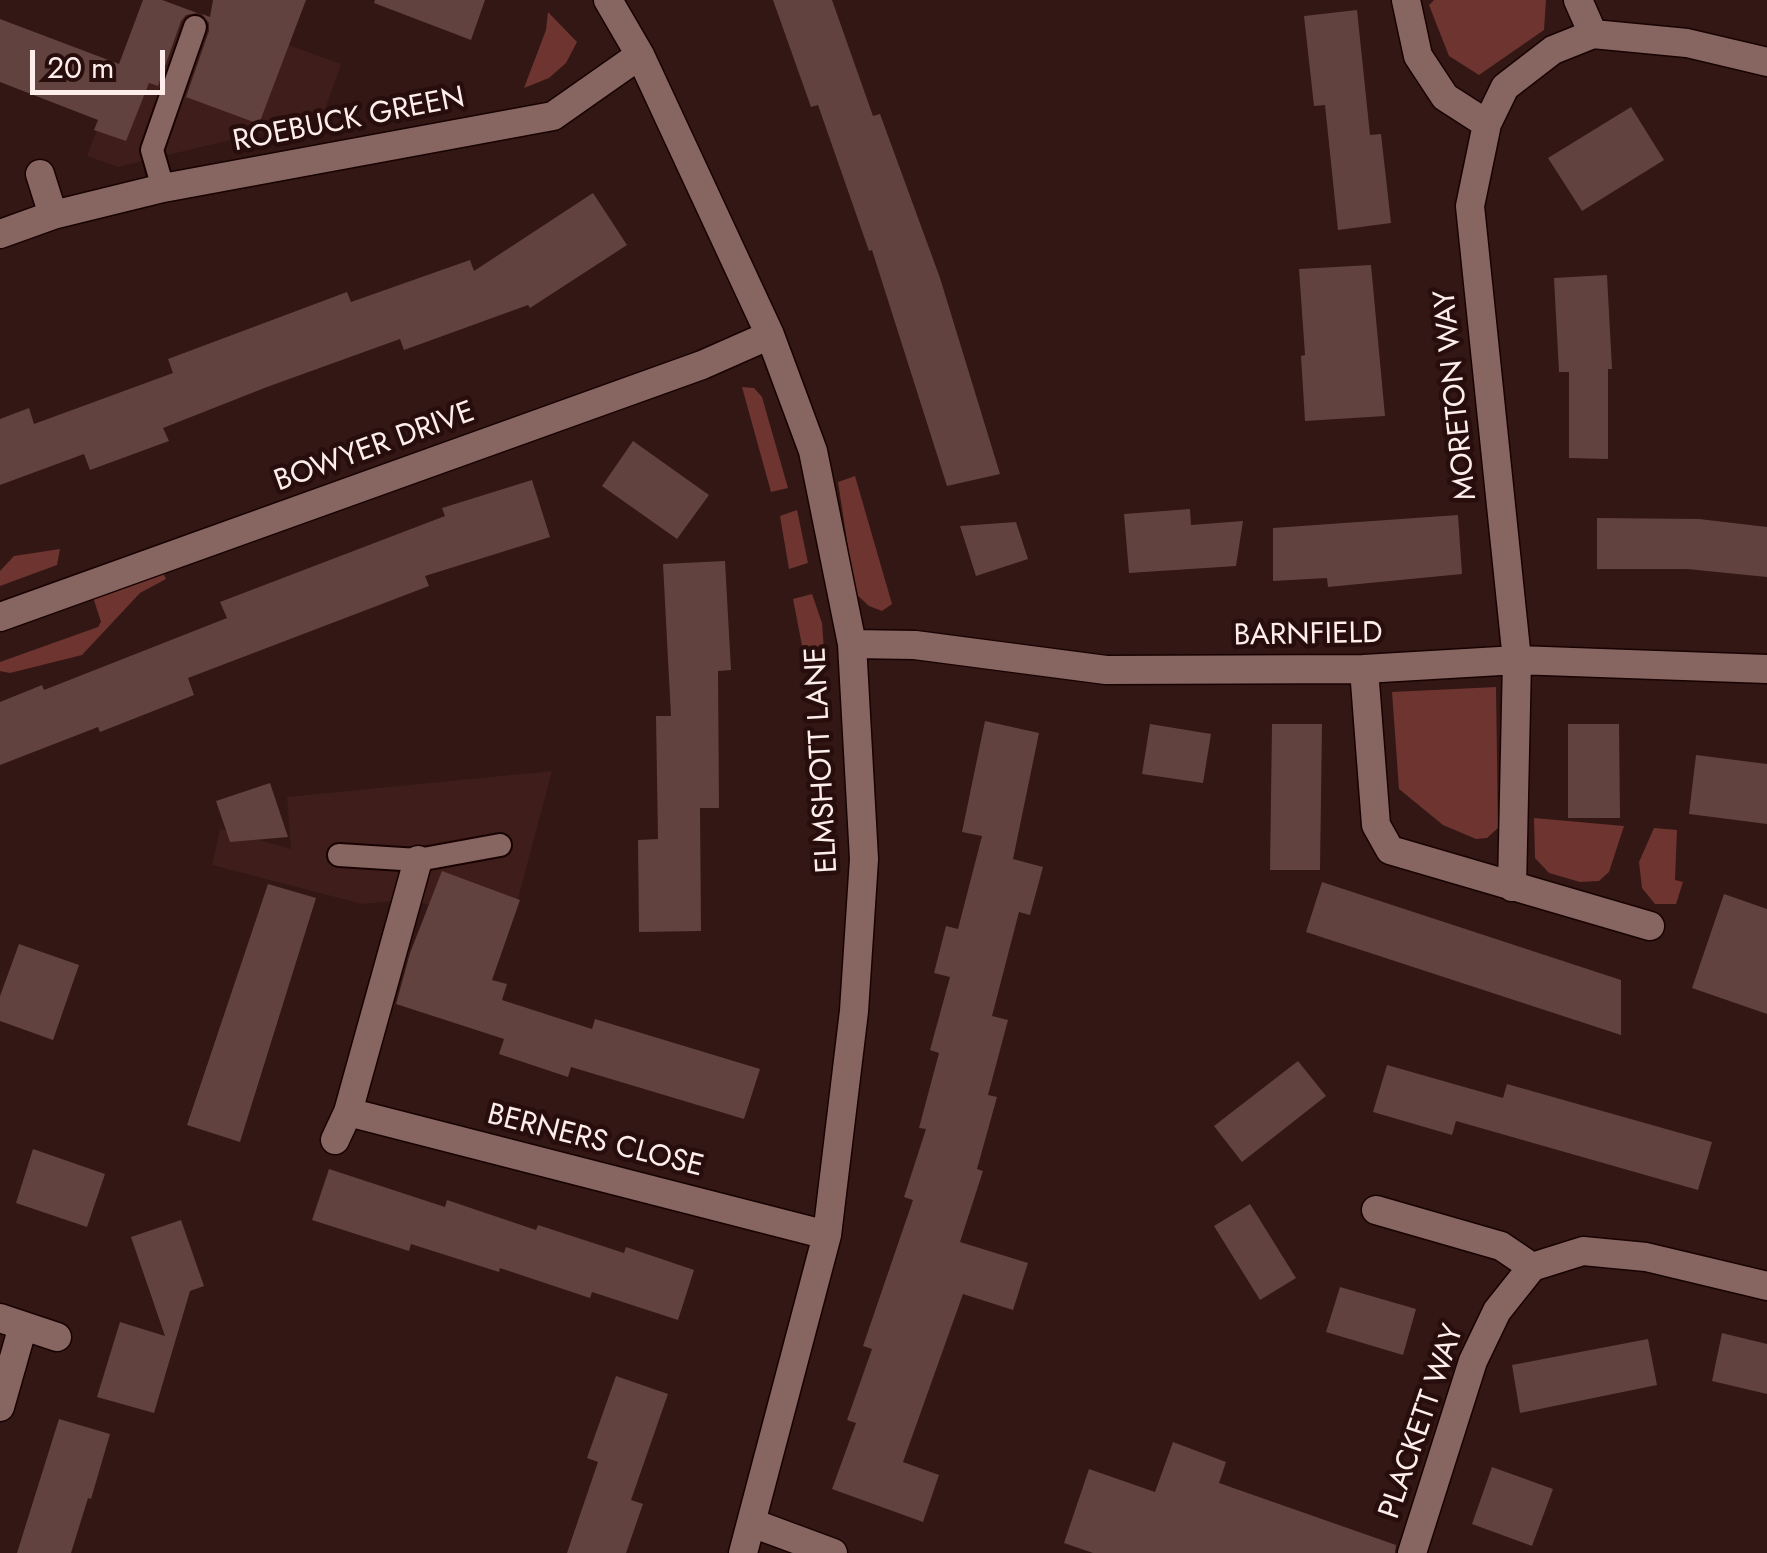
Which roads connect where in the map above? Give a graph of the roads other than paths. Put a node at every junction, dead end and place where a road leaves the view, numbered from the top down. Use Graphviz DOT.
graph roads {
  1 [pos="608,0"];
  2 [pos="1406,0"];
  3 [pos="1578,0"];
  4 [pos="195,27"];
  5 [pos="1593,34"];
  6 [pos="640,55"];
  7 [pos="1767,62"];
  8 [pos="1487,124"];
  9 [pos="40,174"];
  10 [pos="163,188"];
  11 [pos="53,215"];
  12 [pos="0,234"];
  13 [pos="770,335"];
  14 [pos="0,618"];
  15 [pos="852,644"];
  16 [pos="1517,660"];
  17 [pos="1767,669"];
  18 [pos="1364,670"];
  19 [pos="500,845"];
  20 [pos="340,855"];
  21 [pos="418,860"];
  22 [pos="1512,887"];
  23 [pos="1650,926"];
  24 [pos="348,1112"];
  25 [pos="335,1140"];
  26 [pos="1376,1210"];
  27 [pos="827,1235"];
  28 [pos="1532,1266"];
  29 [pos="1767,1286"];
  30 [pos="12,1322"];
  31 [pos="57,1337"];
  32 [pos="0,1407"];
  33 [pos="752,1524"];
  34 [pos="743,1553"];
  35 [pos="833,1553"];
  36 [pos="1412,1553"];
  1 -- 6 [label="street, ELMSHOTT LANE"];
  2 -- 8 [label="street"];
  3 -- 5 [label="street"];
  4 -- 10 [label="lane"];
  5 -- 7 [label="street, MORETON WAY"];
  5 -- 8 [label="street, MORETON WAY"];
  6 -- 10 [label="street, ROEBUCK GREEN"];
  6 -- 13 [label="street, ELMSHOTT LANE"];
  8 -- 16 [label="street, MORETON WAY"];
  9 -- 11 [label="street"];
  10 -- 11 [label="street, ROEBUCK GREEN"];
  11 -- 12 [label="street, ROEBUCK GREEN"];
  13 -- 14 [label="street, BOWYER DRIVE"];
  13 -- 15 [label="street, ELMSHOTT LANE"];
  15 -- 18 [label="street, BARNFIELD"];
  15 -- 27 [label="street, ELMSHOTT LANE"];
  16 -- 17 [label="street, BARNFIELD"];
  16 -- 18 [label="street, BARNFIELD"];
  16 -- 22 [label="street, MORETON WAY"];
  18 -- 22 [label="street"];
  19 -- 21 [label="lane"];
  20 -- 21 [label="lane"];
  21 -- 24 [label="street"];
  22 -- 23 [label="street"];
  24 -- 25 [label="street"];
  24 -- 27 [label="street, BERNERS CLOSE"];
  26 -- 28 [label="street"];
  27 -- 33 [label="street, ELMSHOTT LANE"];
  28 -- 29 [label="street"];
  28 -- 36 [label="street, PLACKETT WAY"];
  30 -- 31 [label="street"];
  30 -- 32 [label="street"];
  33 -- 34 [label="street, ELMSHOTT LANE"];
  33 -- 35 [label="street"];
}
